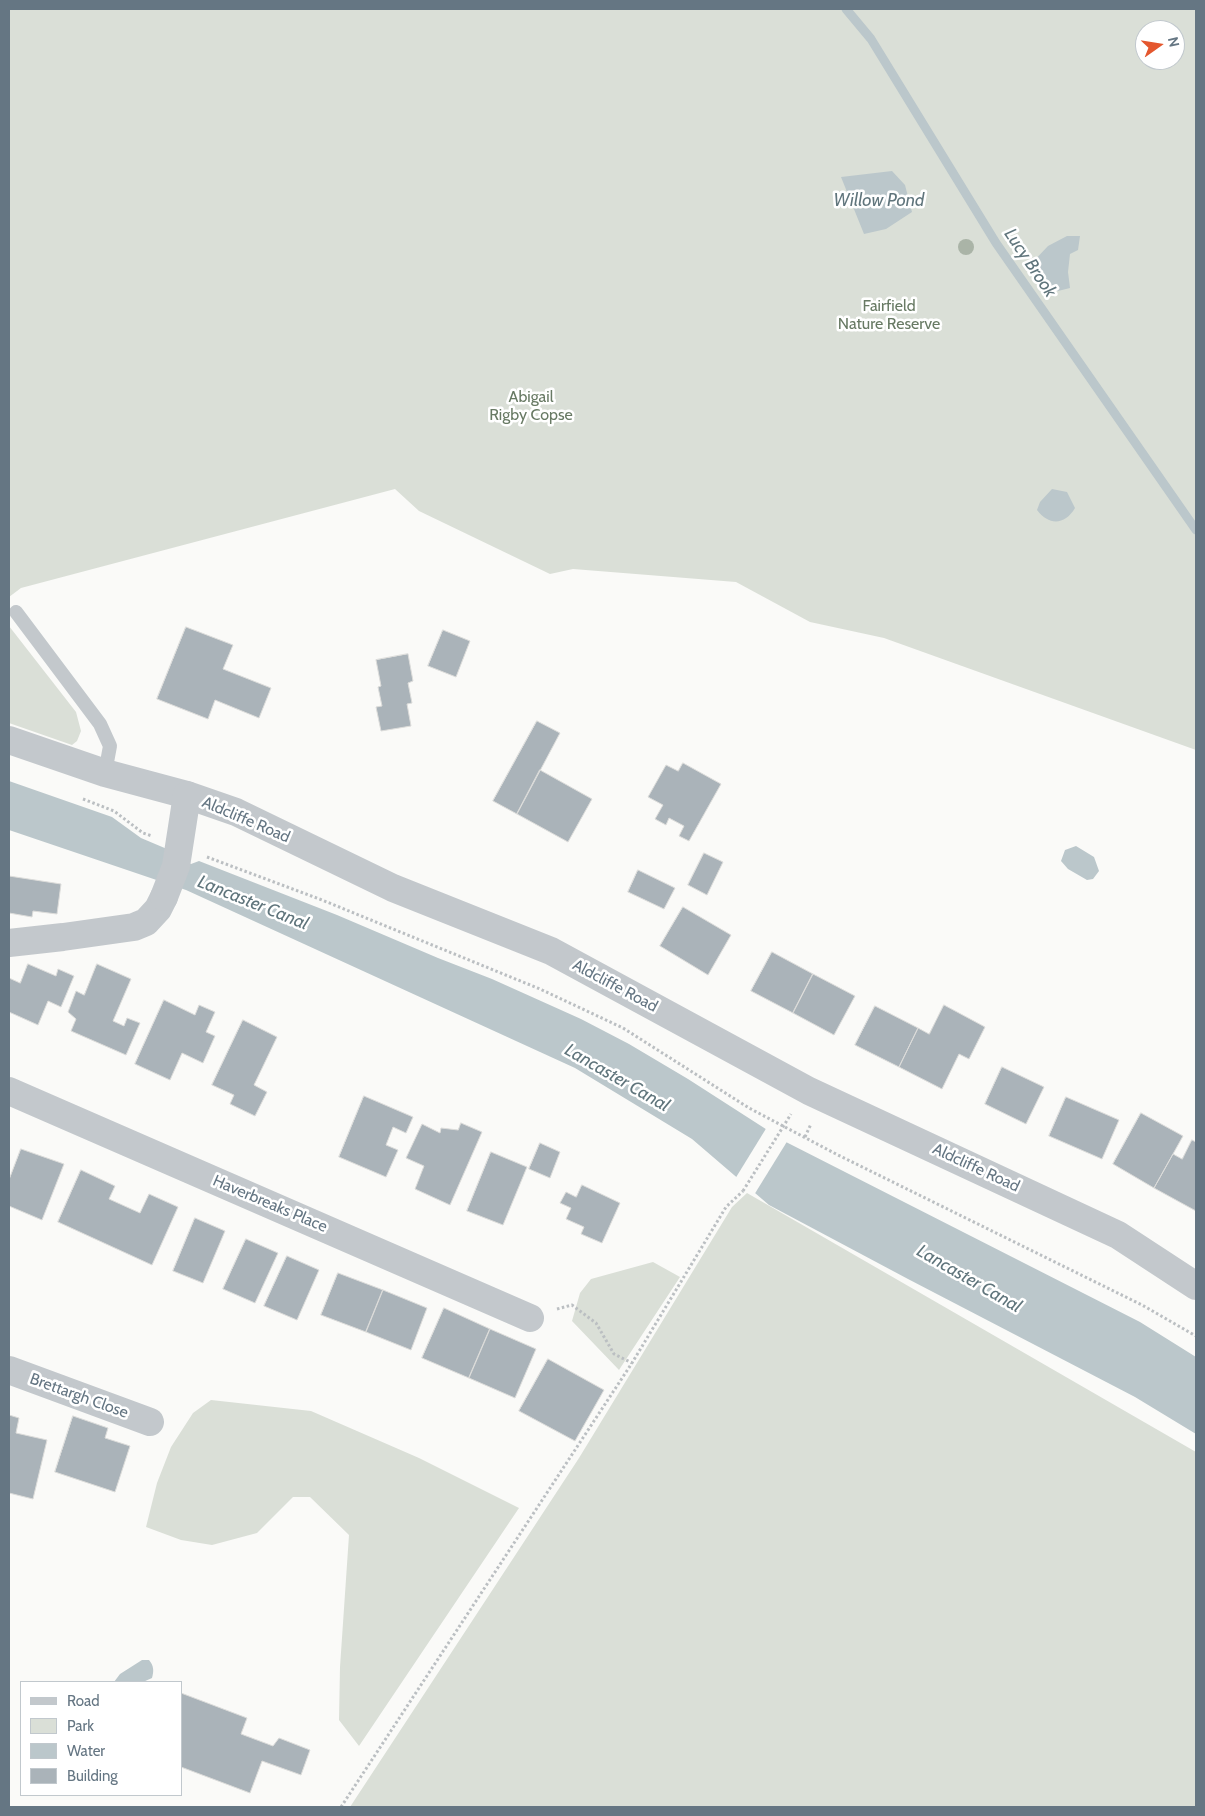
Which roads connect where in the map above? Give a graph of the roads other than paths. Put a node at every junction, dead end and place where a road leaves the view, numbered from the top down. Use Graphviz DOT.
graph roads {
  1 [pos="16,612"];
  2 [pos="9,740"];
  3 [pos="105,773"];
  4 [pos="187,795"];
  5 [pos="9,943"];
  6 [pos="9,1091"];
  7 [pos="1196,1286"];
  8 [pos="530,1318"];
  9 [pos="9,1370"];
  10 [pos="150,1422"];
  1 -- 3 [label="lane"];
  2 -- 3 [label="street, Aldcliffe Road"];
  3 -- 4 [label="street, Aldcliffe Road"];
  4 -- 5 [label="street, bridge"];
  4 -- 7 [label="street, Aldcliffe Road"];
  6 -- 8 [label="street, Haverbreaks Place"];
  9 -- 10 [label="street, Brettargh Close"];
}
